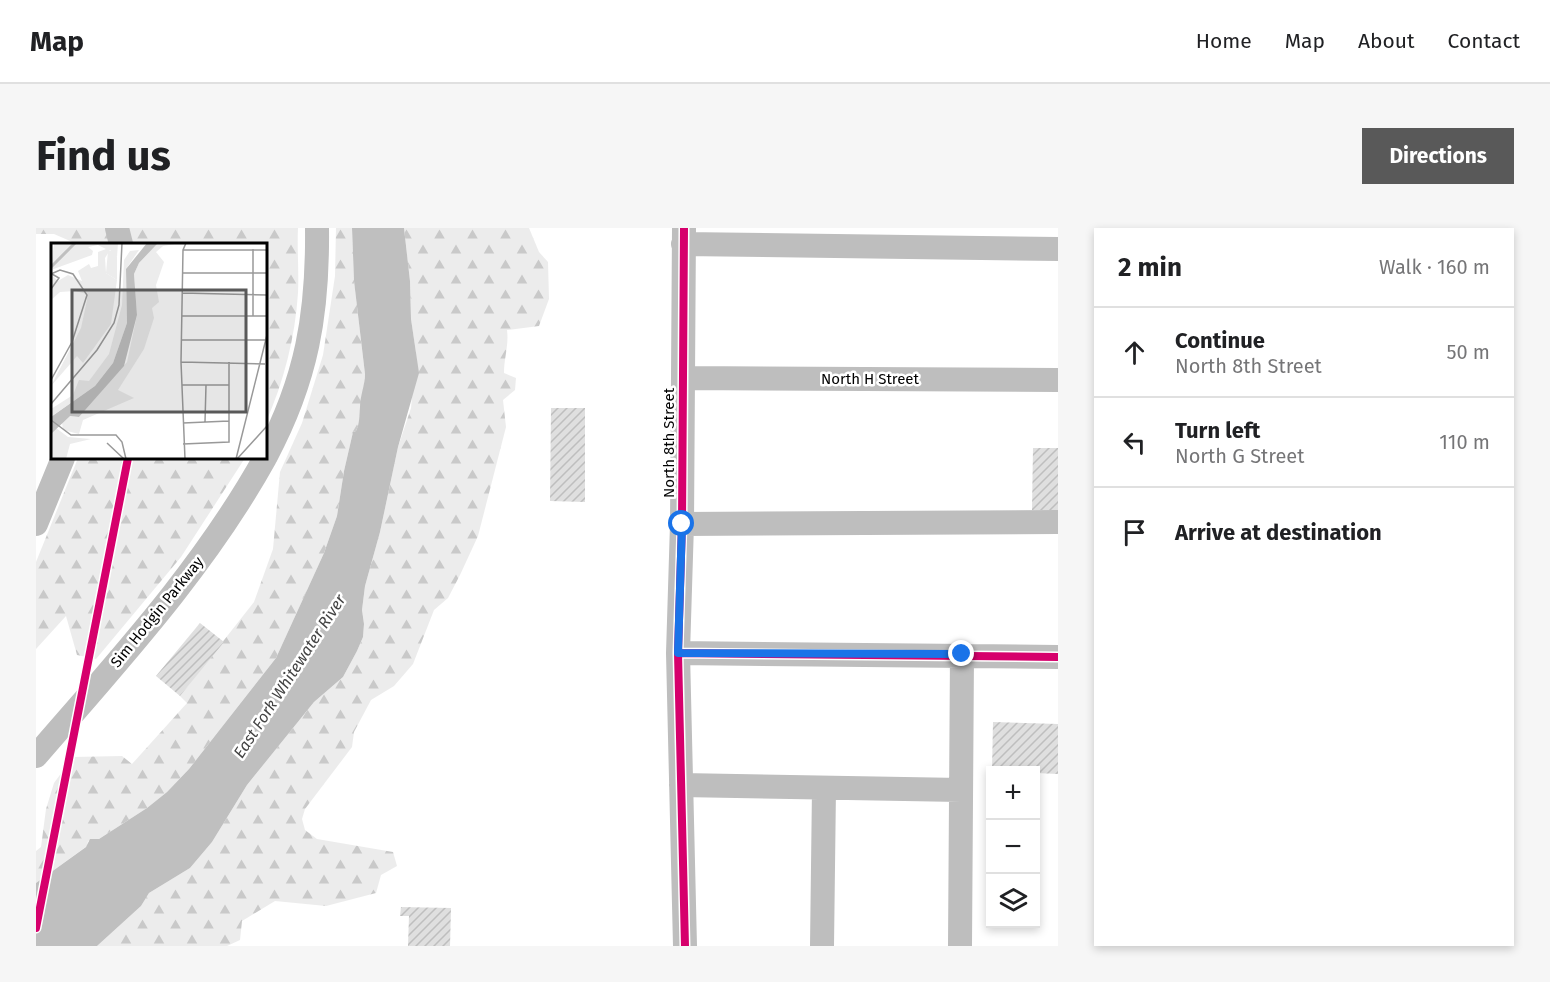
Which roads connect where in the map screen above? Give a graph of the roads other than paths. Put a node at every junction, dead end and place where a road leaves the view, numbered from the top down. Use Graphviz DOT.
graph roads {
  1 [pos="117,228"];
  2 [pos="317,228"];
  3 [pos="683,236"];
  4 [pos="121,243"];
  5 [pos="1058,249"];
  6 [pos="683,378"];
  7 [pos="1058,380"];
  8 [pos="267,453"];
  9 [pos="63,459"];
  10 [pos="264,459"];
  11 [pos="1058,522"];
  12 [pos="36,524"];
  13 [pos="682,524"];
  14 [pos="678,653"];
  15 [pos="962,654"];
  16 [pos="1058,657"];
  17 [pos="36,756"];
  18 [pos="681,785"];
  19 [pos="824,788"];
  20 [pos="961,790"];
  21 [pos="685,946"];
  22 [pos="822,946"];
  23 [pos="960,946"];
  1 -- 4 [label="street"];
  2 -- 8 [label="street, Sim Hodgin Parkway"];
  3 -- 5 [label="street"];
  3 -- 6 [label="street, North 8th Street"];
  6 -- 7 [label="street, North H Street"];
  6 -- 13 [label="street, North 8th Street"];
  9 -- 12 [label="street"];
  10 -- 17 [label="street, Sim Hodgin Parkway"];
  11 -- 13 [label="street"];
  13 -- 14 [label="street, North 8th Street"];
  14 -- 15 [label="street"];
  14 -- 18 [label="street, North 8th Street"];
  15 -- 16 [label="street"];
  15 -- 20 [label="street"];
  18 -- 19 [label="street"];
  18 -- 21 [label="street, North 8th Street"];
  19 -- 20 [label="street"];
  19 -- 22 [label="street"];
  20 -- 23 [label="street"];
}
